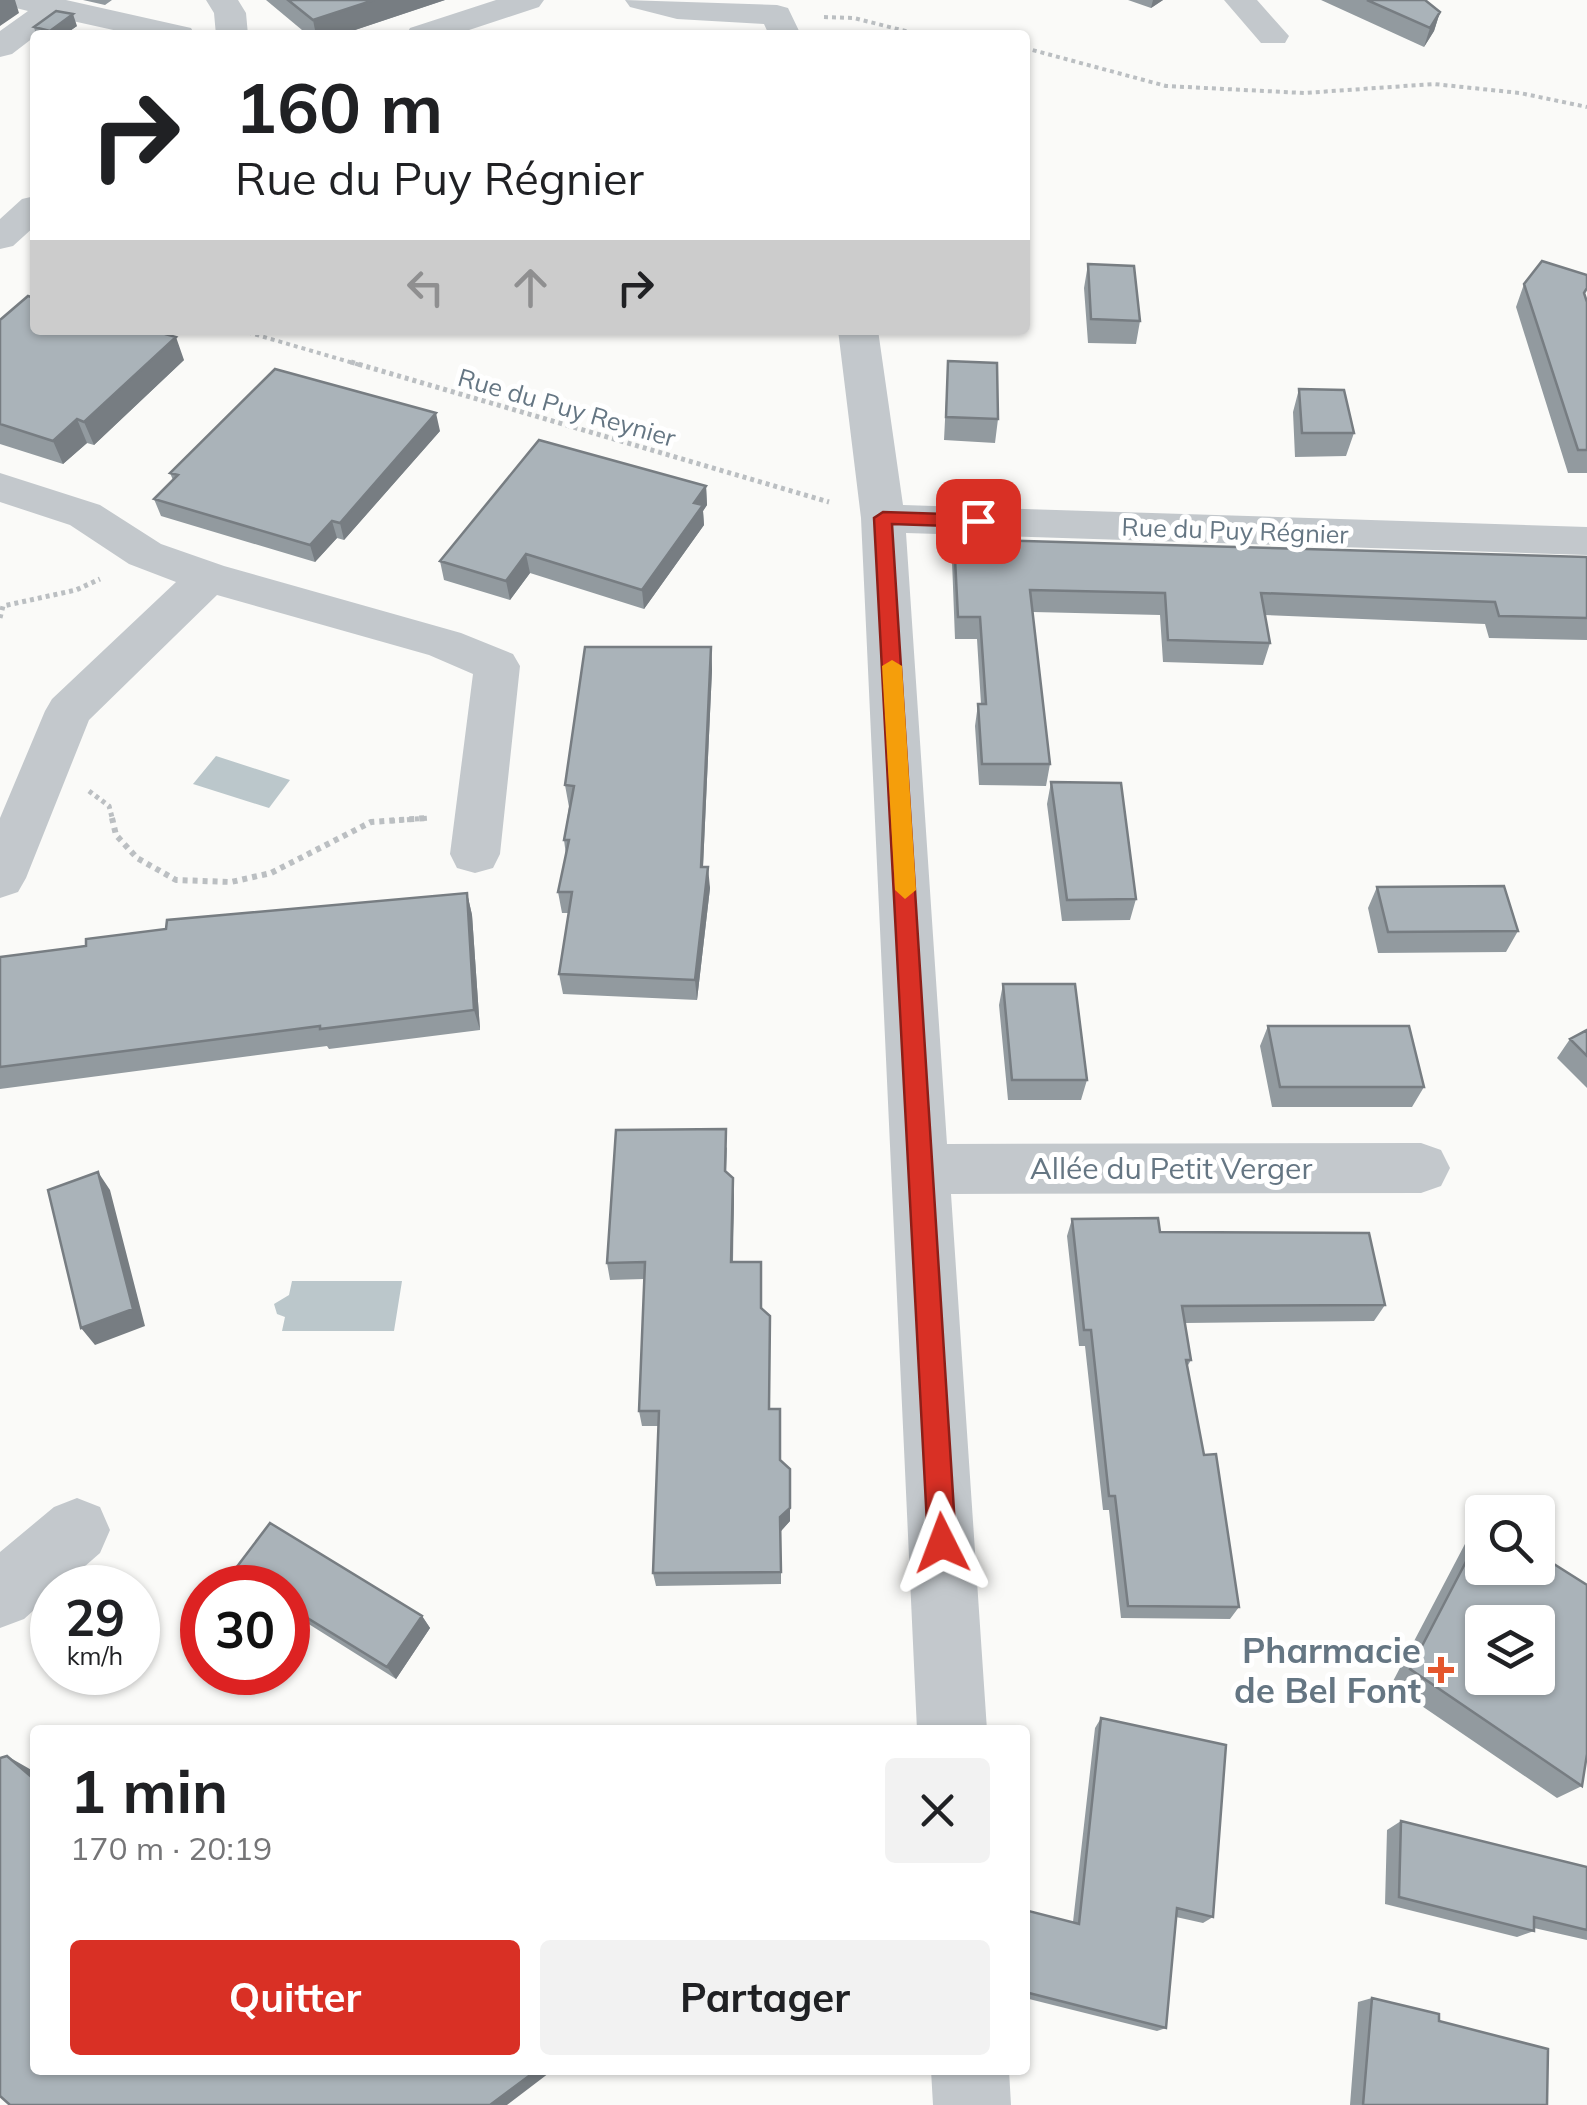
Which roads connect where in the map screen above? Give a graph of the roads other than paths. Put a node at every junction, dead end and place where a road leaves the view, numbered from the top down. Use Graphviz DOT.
graph roads {
  1 [pos="222,0"];
  2 [pos="528,0"];
  3 [pos="641,0"];
  4 [pos="1240,0"];
  5 [pos="38,3"];
  6 [pos="781,25"];
  7 [pos="157,30"];
  8 [pos="232,30"];
  9 [pos="437,30"];
  10 [pos="1273,36"];
  11 [pos="0,47"];
  12 [pos="30,211"];
  13 [pos="0,238"];
  14 [pos="859,335"];
  15 [pos="0,487"];
  16 [pos="883,518"];
  17 [pos="1587,541"];
  18 [pos="208,577"];
  19 [pos="478,836"];
  20 [pos="0,878"];
  21 [pos="1421,1168"];
  22 [pos="922,1169"];
  23 [pos="77,1530"];
  24 [pos="0,1595"];
  25 [pos="952,1725"];
  26 [pos="970,2075"];
  27 [pos="972,2105"];
  1 -- 8 [label="street"];
  2 -- 9 [label="street"];
  3 -- 6 [label="street"];
  4 -- 10 [label="street"];
  5 -- 7 [label="street"];
  5 -- 11 [label="street"];
  12 -- 13 [label="street"];
  14 -- 16 [label="street"];
  15 -- 18 [label="street"];
  16 -- 17 [label="street, Rue du Puy Régnier"];
  16 -- 22 [label="street"];
  18 -- 19 [label="street"];
  18 -- 20 [label="street"];
  21 -- 22 [label="street, Allée du Petit Verger"];
  22 -- 25 [label="street"];
  23 -- 24 [label="street"];
  26 -- 27 [label="street"];
}
